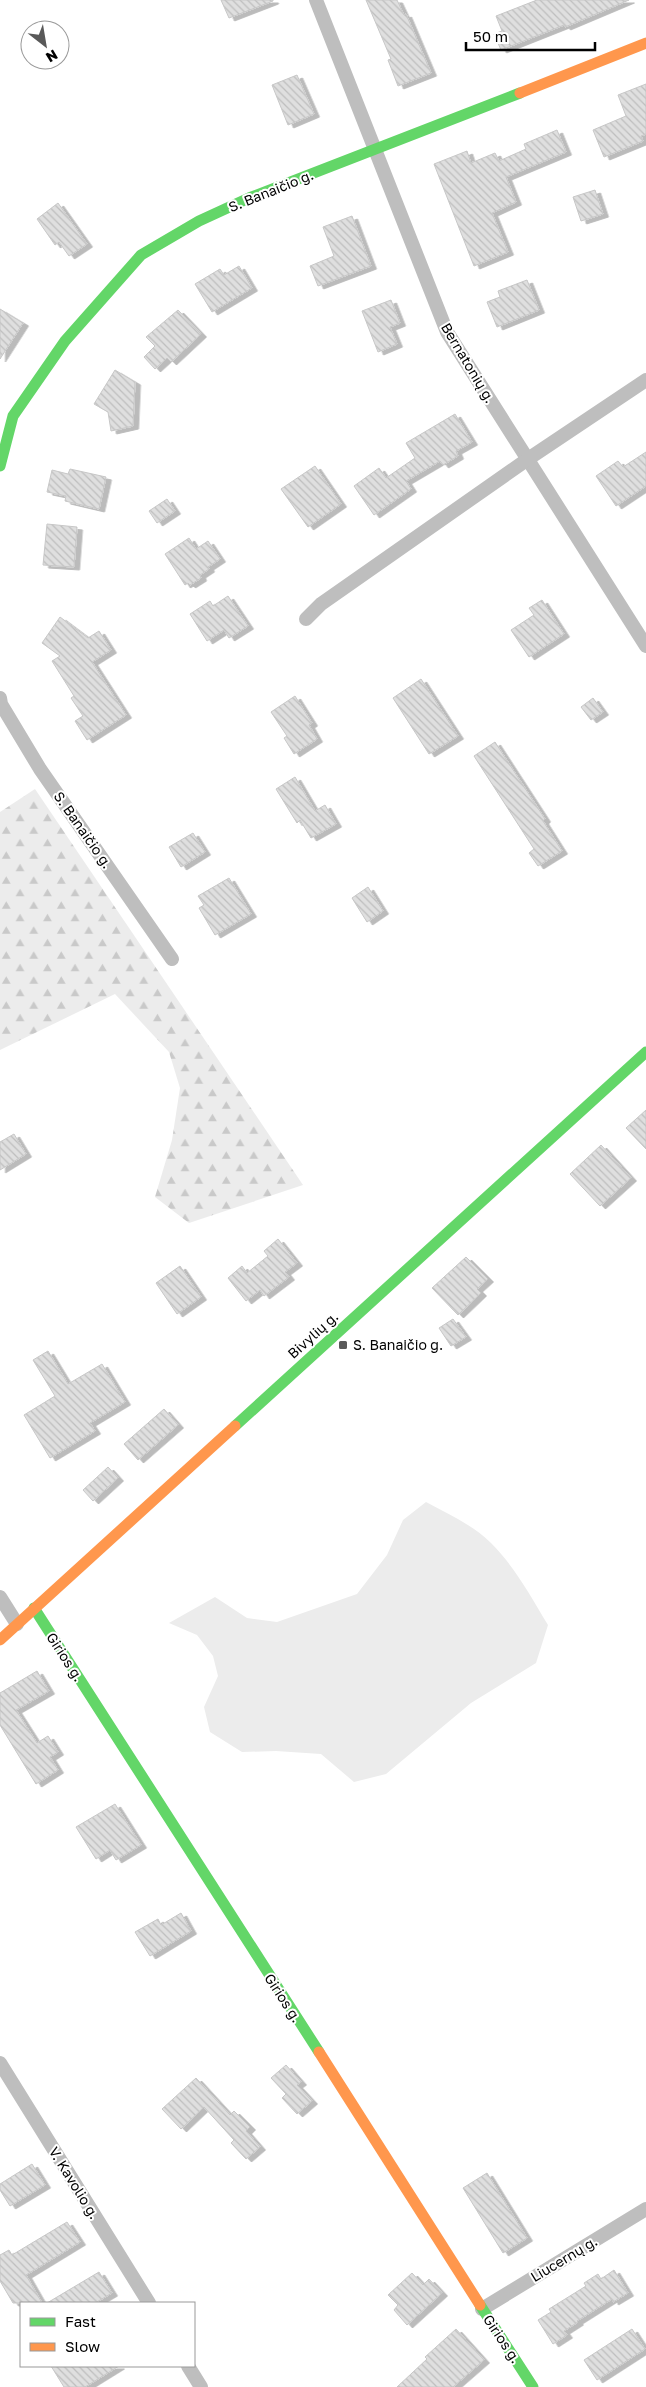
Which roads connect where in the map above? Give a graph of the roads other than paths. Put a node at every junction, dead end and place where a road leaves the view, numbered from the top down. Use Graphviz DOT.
graph roads {
  1 [pos="316,0"];
  2 [pos="646,43"];
  3 [pos="374,152"];
  4 [pos="646,380"];
  5 [pos="528,459"];
  6 [pos="0,466"];
  7 [pos="306,619"];
  8 [pos="646,646"];
  9 [pos="0,698"];
  10 [pos="172,959"];
  11 [pos="646,1052"];
  12 [pos="0,1597"];
  13 [pos="34,1608"];
  14 [pos="17,1624"];
  15 [pos="0,1640"];
  16 [pos="0,2063"];
  17 [pos="646,2209"];
  18 [pos="148,2302"];
  19 [pos="482,2309"];
  20 [pos="189,2367"];
  21 [pos="201,2387"];
  22 [pos="533,2387"];
  1 -- 3 [label="street, Bernatonių g."];
  2 -- 3 [label="street, S. Banaičio g."];
  3 -- 5 [label="street, Bernatonių g."];
  3 -- 6 [label="street, S. Banaičio g."];
  4 -- 5 [label="street"];
  5 -- 7 [label="street"];
  5 -- 8 [label="street, Bernatonių g."];
  9 -- 10 [label="street, S. Banaičio g."];
  11 -- 13 [label="street, Bivylių g."];
  12 -- 14 [label="street"];
  13 -- 14 [label="street, Bivylių g."];
  13 -- 19 [label="street, Girios g."];
  14 -- 15 [label="street, Bivylių g."];
  16 -- 18 [label="street, V. Kavolio g."];
  17 -- 19 [label="street, Liucernų g."];
  19 -- 22 [label="street, Girios g."];
  20 -- 21 [label="street"];
}
